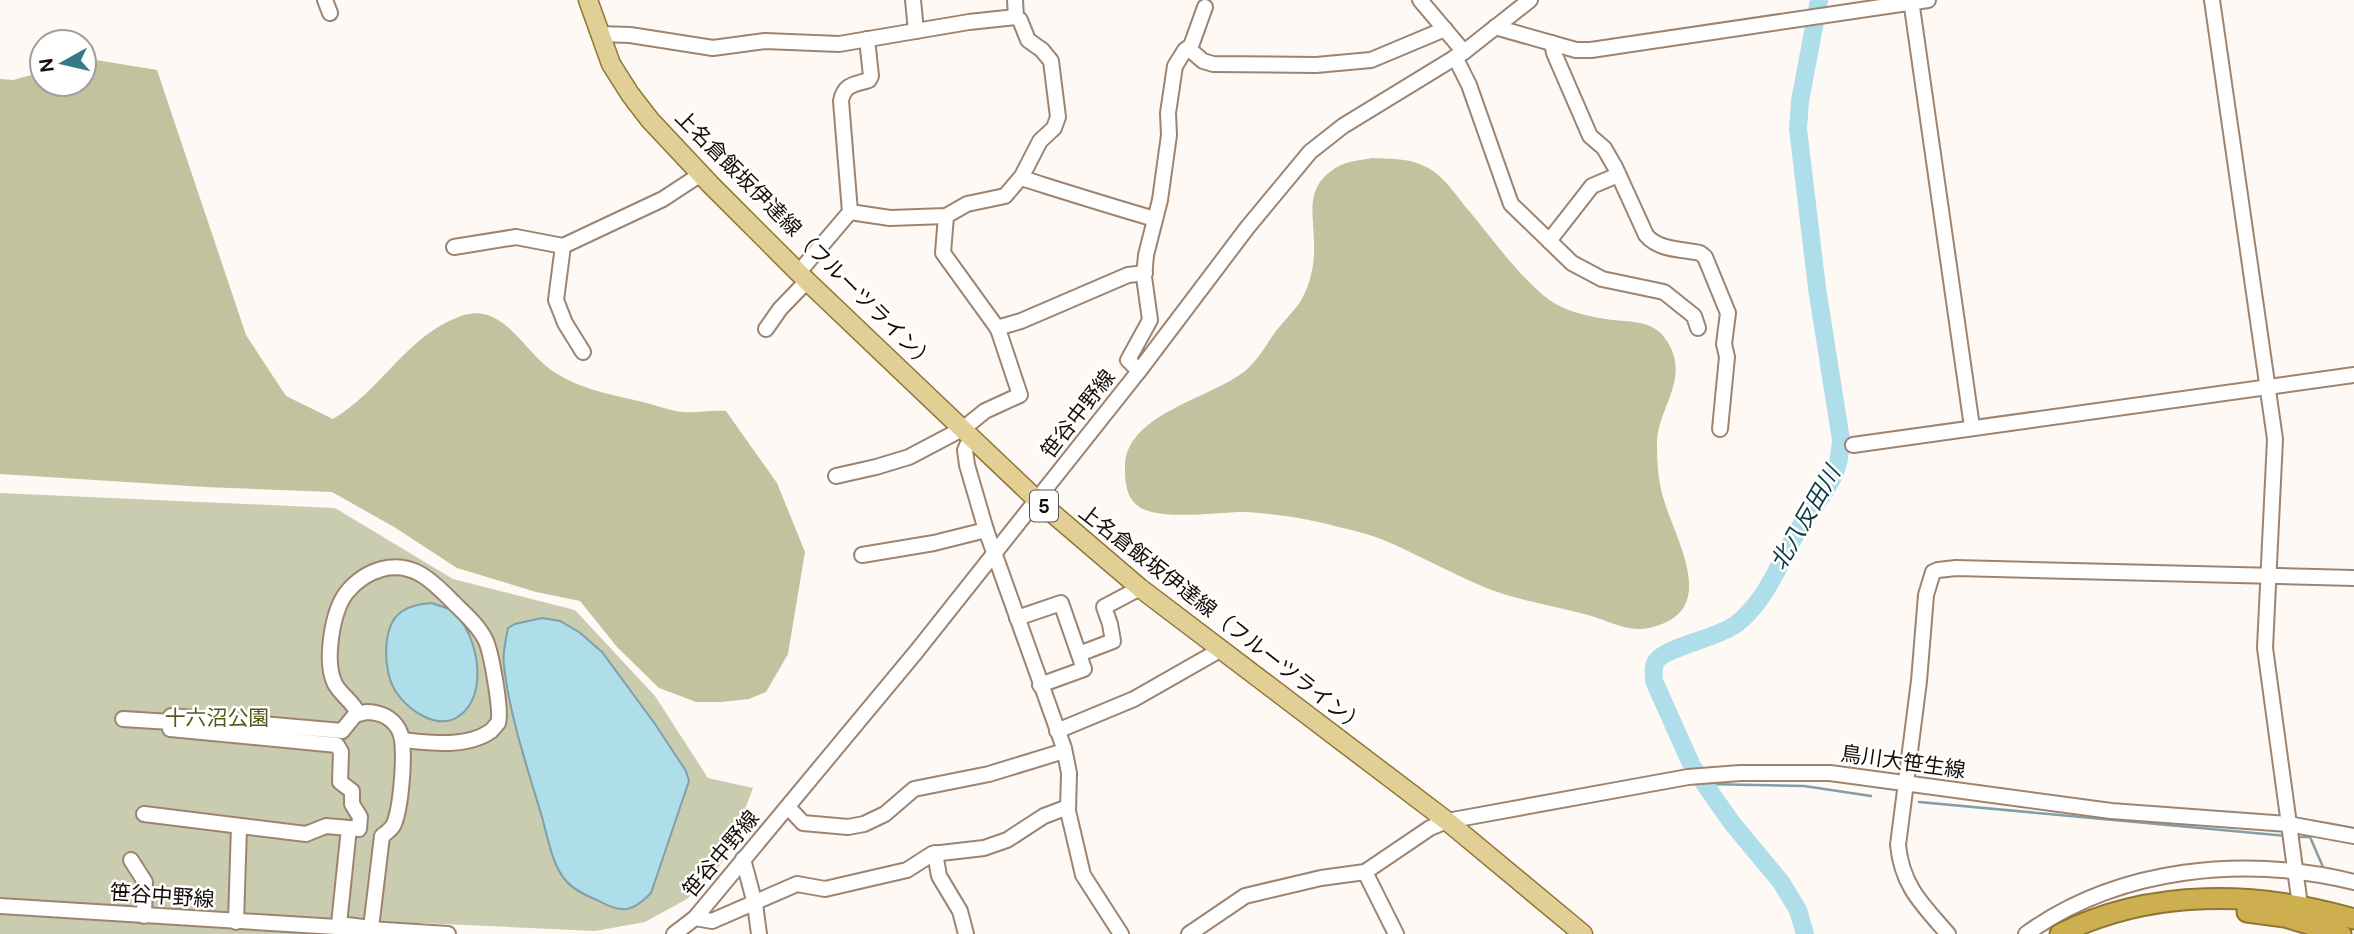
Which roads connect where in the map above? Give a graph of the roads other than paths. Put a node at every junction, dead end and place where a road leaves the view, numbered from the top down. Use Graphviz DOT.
graph roads {
  1 [pos="588,0"];
  2 [pos="913,0"];
  3 [pos="1015,0"];
  4 [pos="1420,0"];
  5 [pos="1530,0"];
  6 [pos="1928,0"];
  7 [pos="2212,0"];
  8 [pos="1911,1"];
  9 [pos="1205,7"];
  10 [pos="1016,17"];
  11 [pos="1495,27"];
  12 [pos="1445,29"];
  13 [pos="916,31"];
  14 [pos="599,34"];
  15 [pos="867,39"];
  16 [pos="1552,43"];
  17 [pos="1188,48"];
  18 [pos="1460,54"];
  19 [pos="701,174"];
  20 [pos="1618,175"];
  21 [pos="1021,178"];
  22 [pos="850,212"];
  23 [pos="946,216"];
  24 [pos="1155,219"];
  25 [pos="1549,241"];
  26 [pos="563,246"];
  27 [pos="454,247"];
  28 [pos="1145,273"];
  29 [pos="803,276"];
  30 [pos="997,328"];
  31 [pos="1698,328"];
  32 [pos="766,329"];
  33 [pos="583,352"];
  34 [pos="1139,371"];
  35 [pos="2354,375"];
  36 [pos="2267,387"];
  37 [pos="1972,428"];
  38 [pos="1720,429"];
  39 [pos="968,432"];
  40 [pos="1853,445"];
  41 [pos="836,476"];
  42 [pos="1037,500"];
  43 [pos="986,530"];
  44 [pos="994,554"];
  45 [pos="862,555"];
  46 [pos="2267,575"];
  47 [pos="2354,578"];
  48 [pos="1140,588"];
  49 [pos="1017,618"];
  50 [pos="1220,649"];
  51 [pos="1079,654"];
  52 [pos="1040,685"];
  53 [pos="358,713"];
  54 [pos="123,719"];
  55 [pos="170,722"];
  56 [pos="1057,731"];
  57 [pos="403,740"];
  58 [pos="1064,751"];
  59 [pos="1907,783"];
  60 [pos="788,807"];
  61 [pos="1068,807"];
  62 [pos="144,814"];
  63 [pos="1447,821"];
  64 [pos="2288,824"];
  65 [pos="239,826"];
  66 [pos="349,828"];
  67 [pos="2354,836"];
  68 [pos="934,853"];
  69 [pos="743,859"];
  70 [pos="131,860"];
  71 [pos="2295,870"];
  72 [pos="1365,872"];
  73 [pos="2354,882"];
  74 [pos="2299,898"];
  75 [pos="2255,900"];
  76 [pos="755,904"];
  77 [pos="0,906"];
  78 [pos="144,916"];
  79 [pos="2285,917"];
  80 [pos="695,918"];
  81 [pos="2354,919"];
  82 [pos="236,922"];
  83 [pos="2354,928"];
  84 [pos="426,933"];
  85 [pos="448,934"];
  86 [pos="674,934"];
  87 [pos="759,934"];
  88 [pos="966,934"];
  89 [pos="1121,934"];
  90 [pos="1189,934"];
  91 [pos="1396,934"];
  92 [pos="1583,934"];
  93 [pos="1948,934"];
  94 [pos="2026,934"];
  95 [pos="2060,934"];
  96 [pos="2089,934"];
  97 [pos="2324,934"];
  98 [pos="2341,934"];
  1 -- 14 [label="main road, 上名倉飯坂伊達線（フルーツライン） / 5"];
  2 -- 13 [label="street"];
  3 -- 10 [label="street"];
  4 -- 12 [label="street"];
  5 -- 11 [label="street, 笹谷中野線"];
  6 -- 8 [label="street"];
  7 -- 36 [label="street"];
  8 -- 16 [label="street"];
  8 -- 37 [label="street"];
  9 -- 17 [label="street"];
  10 -- 13 [label="street"];
  10 -- 21 [label="street"];
  11 -- 16 [label="street"];
  11 -- 18 [label="street, 笹谷中野線"];
  12 -- 17 [label="street"];
  12 -- 18 [label="street"];
  13 -- 15 [label="street"];
  14 -- 15 [label="street"];
  14 -- 19 [label="main road, 上名倉飯坂伊達線（フルーツライン） / 5"];
  15 -- 22 [label="street"];
  16 -- 20 [label="street"];
  17 -- 24 [label="street"];
  18 -- 25 [label="street"];
  18 -- 34 [label="street, 笹谷中野線"];
  19 -- 26 [label="street"];
  19 -- 29 [label="main road, 上名倉飯坂伊達線（フルーツライン） / 5"];
  20 -- 25 [label="street"];
  20 -- 38 [label="street"];
  21 -- 23 [label="street"];
  21 -- 24 [label="street"];
  22 -- 23 [label="street"];
  22 -- 29 [label="street"];
  23 -- 30 [label="street"];
  24 -- 28 [label="street"];
  25 -- 31 [label="street"];
  26 -- 27 [label="street"];
  26 -- 33 [label="street"];
  28 -- 30 [label="street"];
  28 -- 34 [label="street"];
  29 -- 32 [label="street"];
  29 -- 39 [label="main road, 上名倉飯坂伊達線（フルーツライン） / 5"];
  30 -- 39 [label="street"];
  34 -- 42 [label="street, 笹谷中野線"];
  35 -- 36 [label="street"];
  36 -- 37 [label="street"];
  36 -- 46 [label="street"];
  37 -- 40 [label="street"];
  39 -- 41 [label="street"];
  39 -- 42 [label="main road, 上名倉飯坂伊達線（フルーツライン） / 5"];
  39 -- 43 [label="street"];
  42 -- 44 [label="street, 笹谷中野線"];
  42 -- 48 [label="main road, 上名倉飯坂伊達線（フルーツライン） / 5"];
  43 -- 44 [label="street"];
  43 -- 45 [label="street"];
  44 -- 49 [label="street"];
  44 -- 60 [label="street, 笹谷中野線"];
  46 -- 47 [label="street"];
  46 -- 59 [label="street"];
  46 -- 64 [label="street"];
  48 -- 50 [label="main road, 上名倉飯坂伊達線（フルーツライン） / 5"];
  48 -- 51 [label="street"];
  49 -- 51 [label="street"];
  49 -- 52 [label="street"];
  50 -- 56 [label="street"];
  50 -- 63 [label="main road, 上名倉飯坂伊達線（フルーツライン） / 5"];
  51 -- 52 [label="street"];
  52 -- 56 [label="street"];
  53 -- 55 [label="street"];
  53 -- 57 [label="street"];
  53 -- 57 [label="street"];
  54 -- 55 [label="street"];
  55 -- 66 [label="street"];
  56 -- 58 [label="street"];
  57 -- 66 [label="street"];
  58 -- 60 [label="street"];
  58 -- 61 [label="street"];
  59 -- 63 [label="street, 鳥川大笹生線"];
  59 -- 64 [label="street, 鳥川大笹生線"];
  59 -- 93 [label="street"];
  60 -- 69 [label="street, 笹谷中野線"];
  61 -- 68 [label="street"];
  61 -- 89 [label="street"];
  62 -- 65 [label="street"];
  63 -- 72 [label="street, 鳥川大笹生線"];
  63 -- 92 [label="main road, 上名倉飯坂伊達線（フルーツライン） / 5"];
  64 -- 67 [label="street, 鳥川大笹生線"];
  64 -- 71 [label="street"];
  65 -- 66 [label="street"];
  65 -- 82 [label="street"];
  68 -- 76 [label="street"];
  68 -- 88 [label="street"];
  69 -- 76 [label="street"];
  69 -- 80 [label="street, 笹谷中野線"];
  70 -- 78 [label="street"];
  71 -- 73 [label="street"];
  71 -- 74 [label="street"];
  71 -- 94 [label="street"];
  72 -- 90 [label="street"];
  72 -- 91 [label="street"];
  75 -- 81 [label="highway"];
  75 -- 83 [label="highway"];
  75 -- 95 [label="highway"];
  76 -- 80 [label="street"];
  76 -- 87 [label="street"];
  77 -- 78 [label="street, 笹谷中野線"];
  78 -- 82 [label="street, 笹谷中野線"];
  79 -- 96 [label="highway"];
  79 -- 97 [label="highway"];
  79 -- 98 [label="highway"];
  80 -- 86 [label="street, 笹谷中野線"];
  82 -- 84 [label="street, 笹谷中野線"];
  84 -- 85 [label="street, 笹谷中野線"];
}
